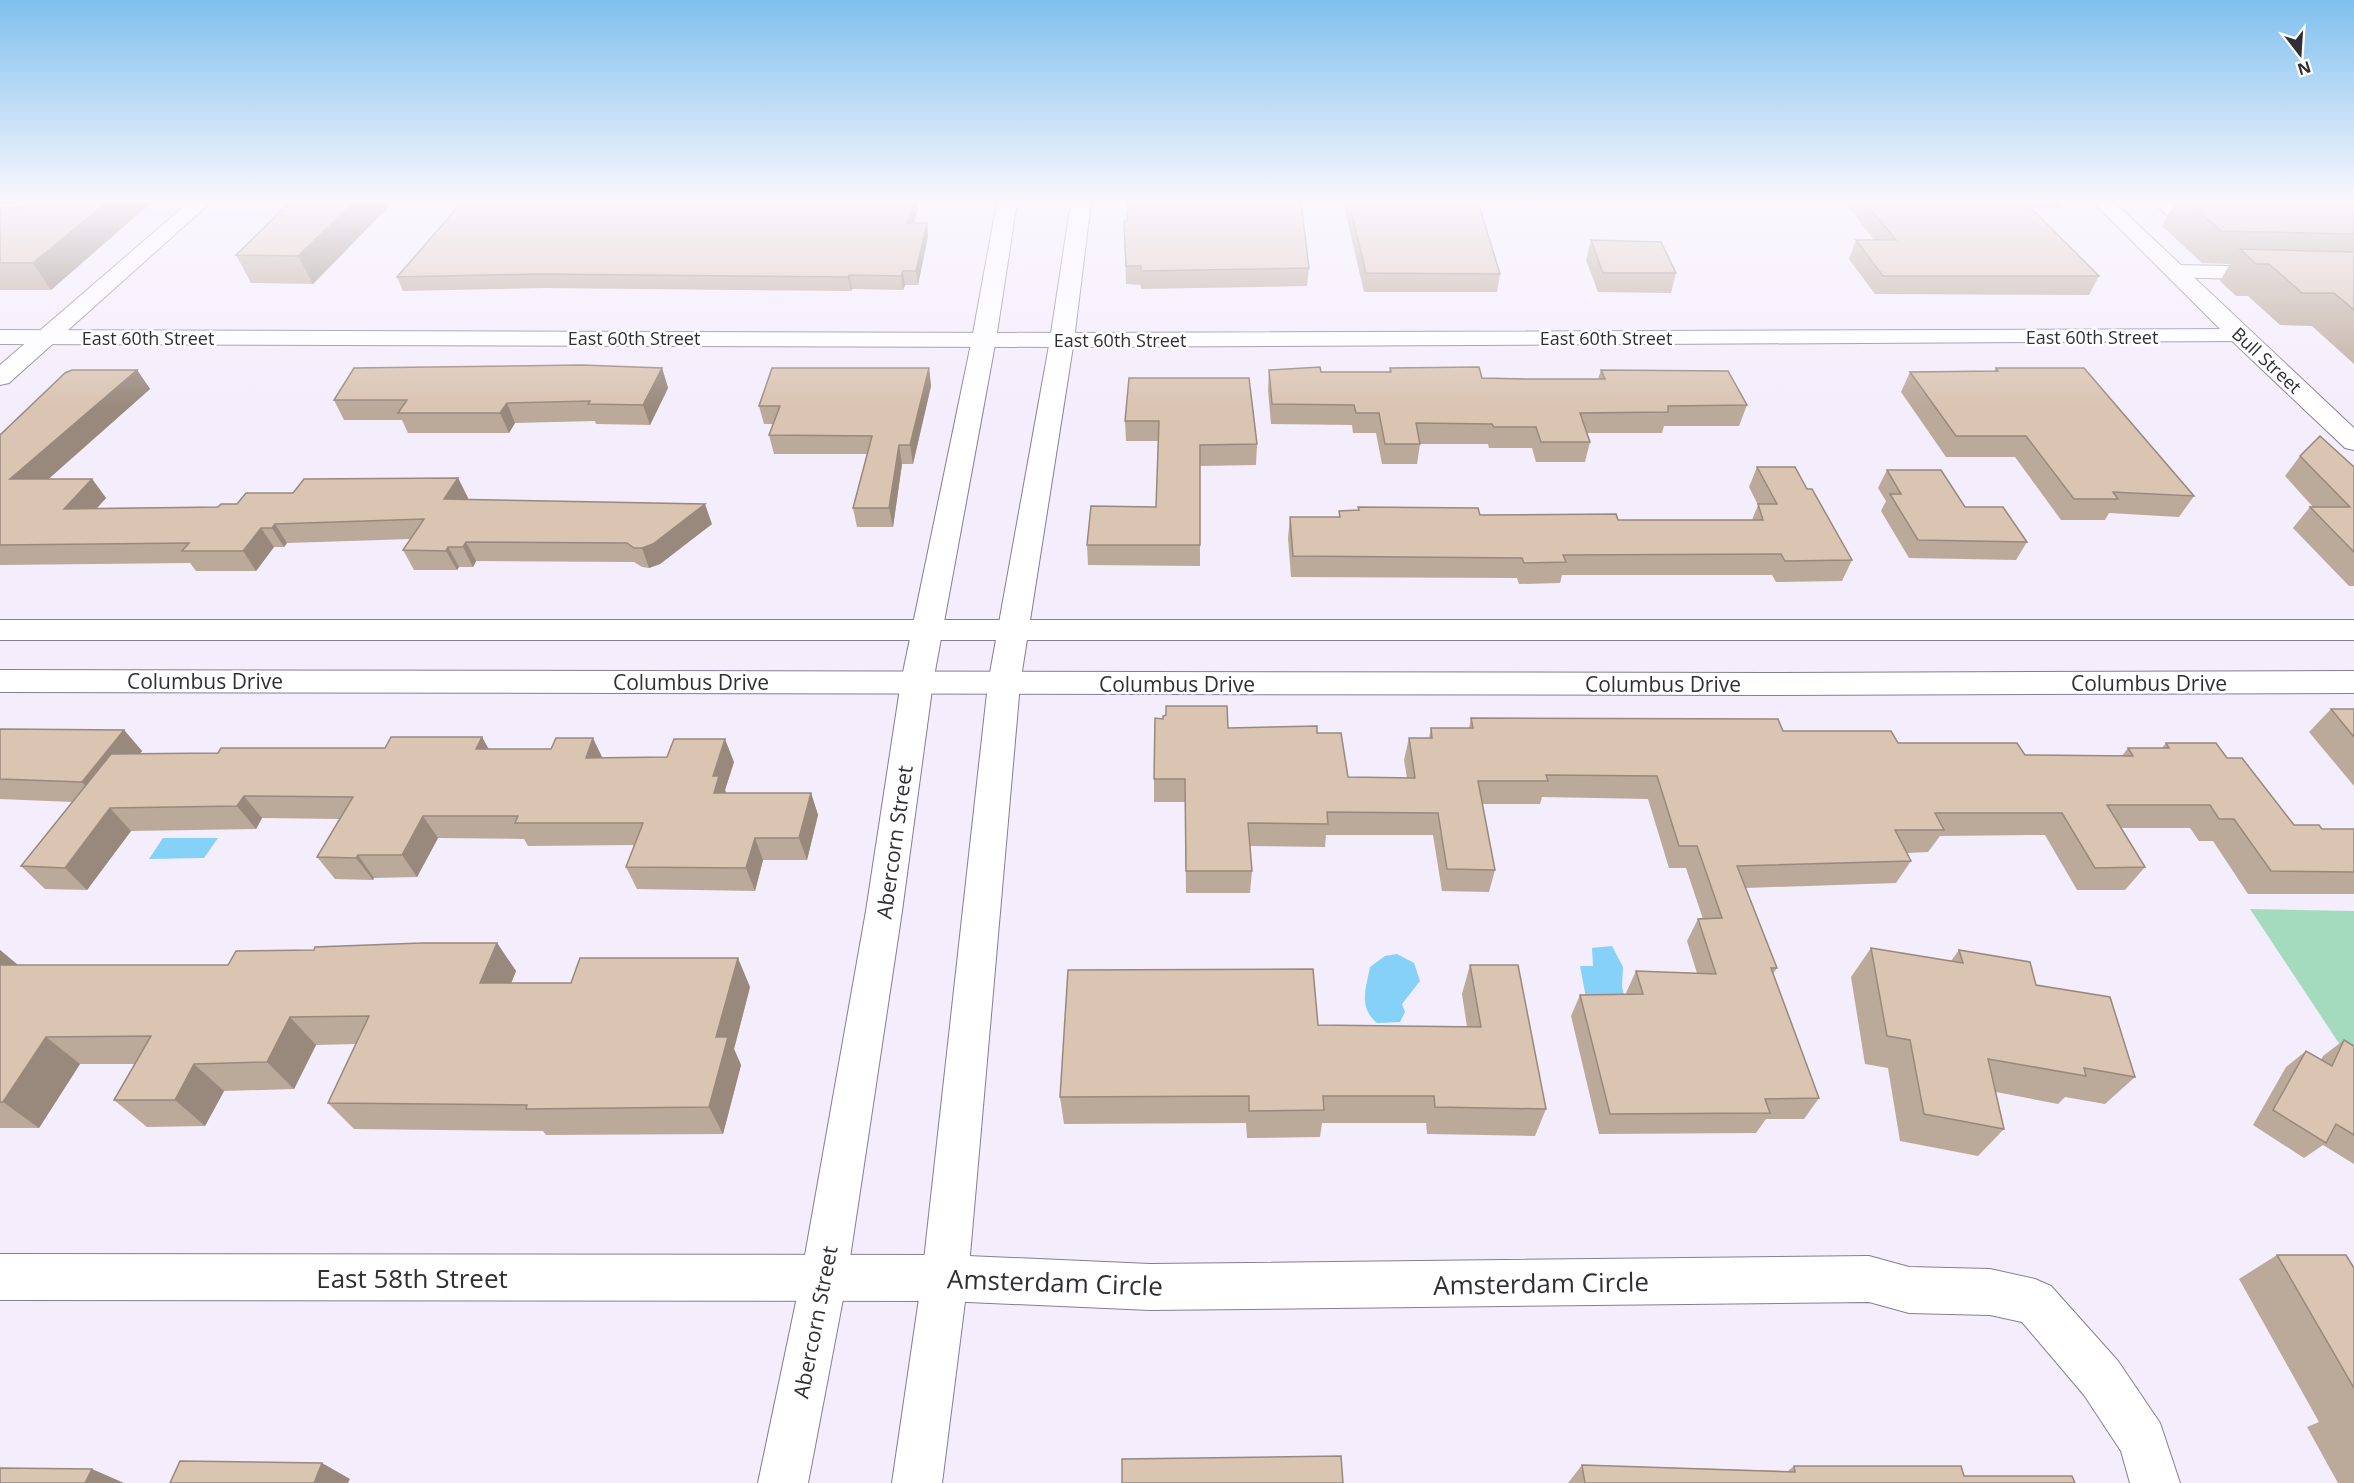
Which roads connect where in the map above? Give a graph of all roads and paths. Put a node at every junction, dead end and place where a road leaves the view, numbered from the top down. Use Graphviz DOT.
graph roads {
  1 [pos="122,271"];
  2 [pos="995,271"];
  3 [pos="1072,271"];
  4 [pos="2177,272"];
  5 [pos="2354,275"];
  6 [pos="2240,336"];
  7 [pos="0,337"];
  8 [pos="46,338"];
  9 [pos="984,339"];
  10 [pos="1062,340"];
  11 [pos="0,378"];
  12 [pos="2349,433"];
  13 [pos="1013,629"];
  14 [pos="0,630"];
  15 [pos="2354,630"];
  16 [pos="926,631"];
  17 [pos="0,681"];
  18 [pos="917,682"];
  19 [pos="2354,682"];
  20 [pos="1004,684"];
  21 [pos="0,1277"];
  22 [pos="824,1278"];
  23 [pos="945,1278"];
  24 [pos="783,1483"];
  25 [pos="917,1483"];
  26 [pos="2155,1483"];
  1 -- 8 [label="street"];
  2 -- 9 [label="street, Abercorn Street"];
  3 -- 10 [label="street"];
  4 -- 5 [label="street"];
  4 -- 6 [label="street, Bull Street"];
  6 -- 10 [label="street, East 60th Street"];
  6 -- 12 [label="street, Bull Street"];
  7 -- 8 [label="street, East 60th Street"];
  8 -- 9 [label="street, East 60th Street"];
  8 -- 11 [label="street"];
  9 -- 10 [label="street, East 60th Street"];
  9 -- 16 [label="street, Abercorn Street"];
  10 -- 13 [label="street"];
  13 -- 15 [label="street"];
  13 -- 16 [label="street"];
  13 -- 20 [label="street"];
  14 -- 16 [label="street"];
  16 -- 18 [label="street, Abercorn Street"];
  17 -- 18 [label="street, Columbus Drive"];
  18 -- 20 [label="street, Columbus Drive"];
  18 -- 22 [label="street, Abercorn Street"];
  19 -- 20 [label="street, Columbus Drive"];
  20 -- 23 [label="street"];
  21 -- 22 [label="street, East 58th Street"];
  22 -- 23 [label="street, Amsterdam Circle"];
  22 -- 24 [label="street, Abercorn Street"];
  23 -- 25 [label="street"];
  23 -- 26 [label="street, Amsterdam Circle"];
}
